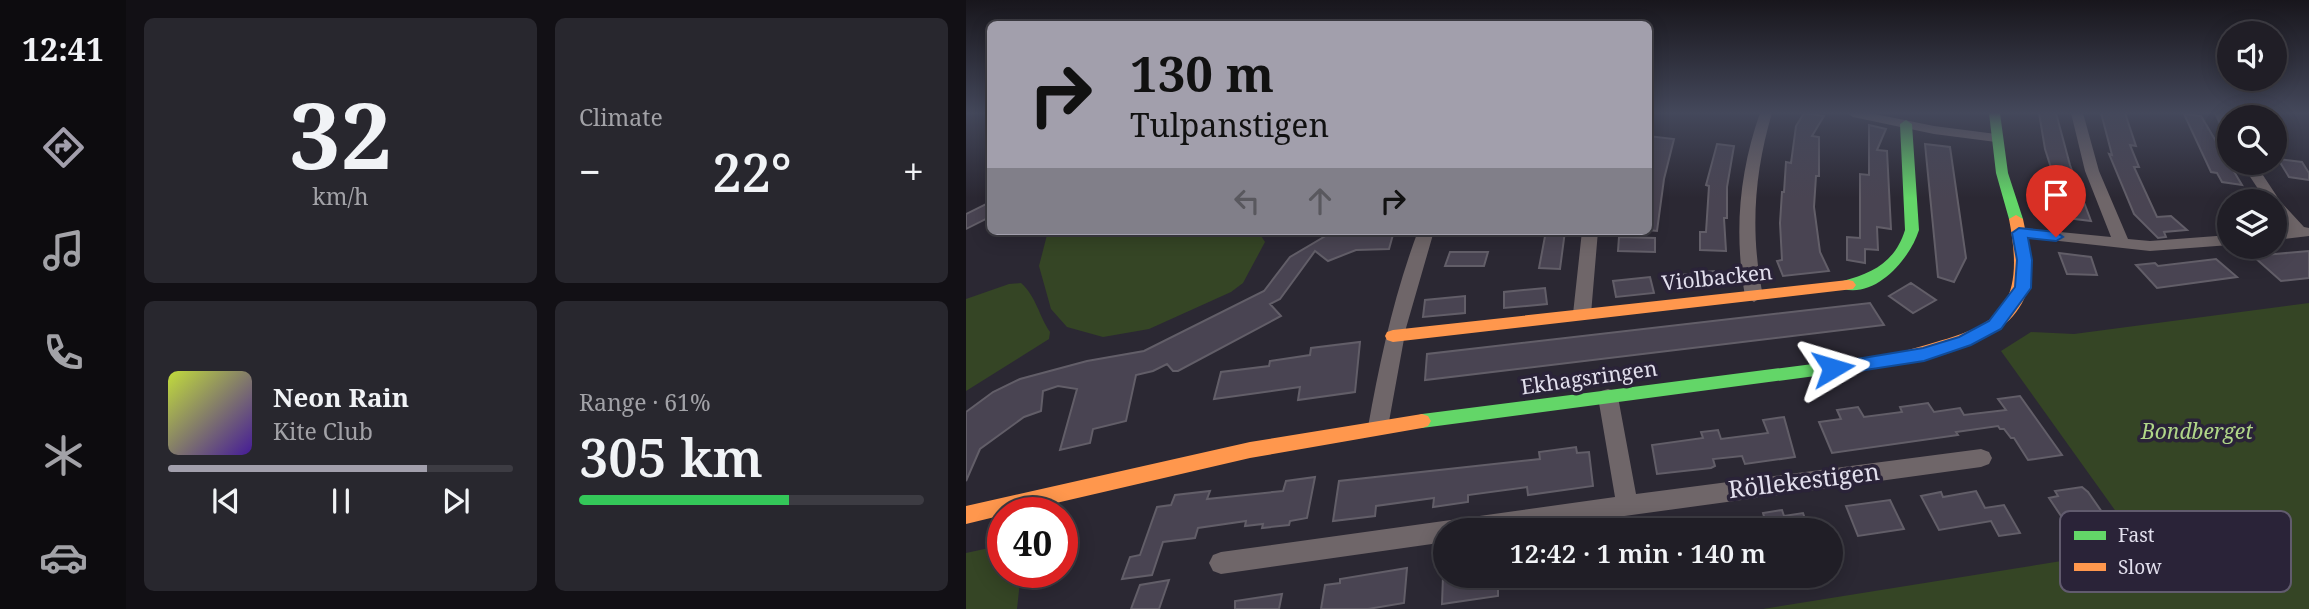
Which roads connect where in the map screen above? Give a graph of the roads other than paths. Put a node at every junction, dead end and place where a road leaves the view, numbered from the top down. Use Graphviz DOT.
graph roads {
  1 [pos="1756,141"];
  2 [pos="1907,141"];
  3 [pos="1997,141"];
  4 [pos="2084,141"];
  5 [pos="2287,216"];
  6 [pos="2304,232"];
  7 [pos="2019,233"];
  8 [pos="1424,235"];
  9 [pos="1590,235"];
  10 [pos="2217,241"];
  11 [pos="2122,244"];
  12 [pos="1754,296"];
  13 [pos="1582,314"];
  14 [pos="1393,336"];
  15 [pos="1608,397"];
  16 [pos="1378,427"];
  17 [pos="1981,458"];
  18 [pos="1627,504"];
  19 [pos="966,515"];
  20 [pos="1530,518"];
  21 [pos="1433,532"];
  22 [pos="1221,563"];
  1 -- 12 [label="street"];
  2 -- 12 [label="street, Violbacken"];
  3 -- 7 [label="street, Ekhagsringen"];
  4 -- 11 [label="street"];
  5 -- 6 [label="street"];
  7 -- 11 [label="street"];
  7 -- 15 [label="street, Ekhagsringen"];
  8 -- 14 [label="street"];
  9 -- 13 [label="street"];
  10 -- 11 [label="street"];
  12 -- 13 [label="street, Violbacken"];
  13 -- 14 [label="street, Violbacken"];
  14 -- 16 [label="street"];
  15 -- 16 [label="street, Ekhagsringen"];
  15 -- 18 [label="street"];
  16 -- 19 [label="street, Ekhagsringen"];
  17 -- 18 [label="street, Röllekestigen"];
  18 -- 20 [label="street, Röllekestigen"];
  21 -- 22 [label="street, Röllekestigen"];
}
